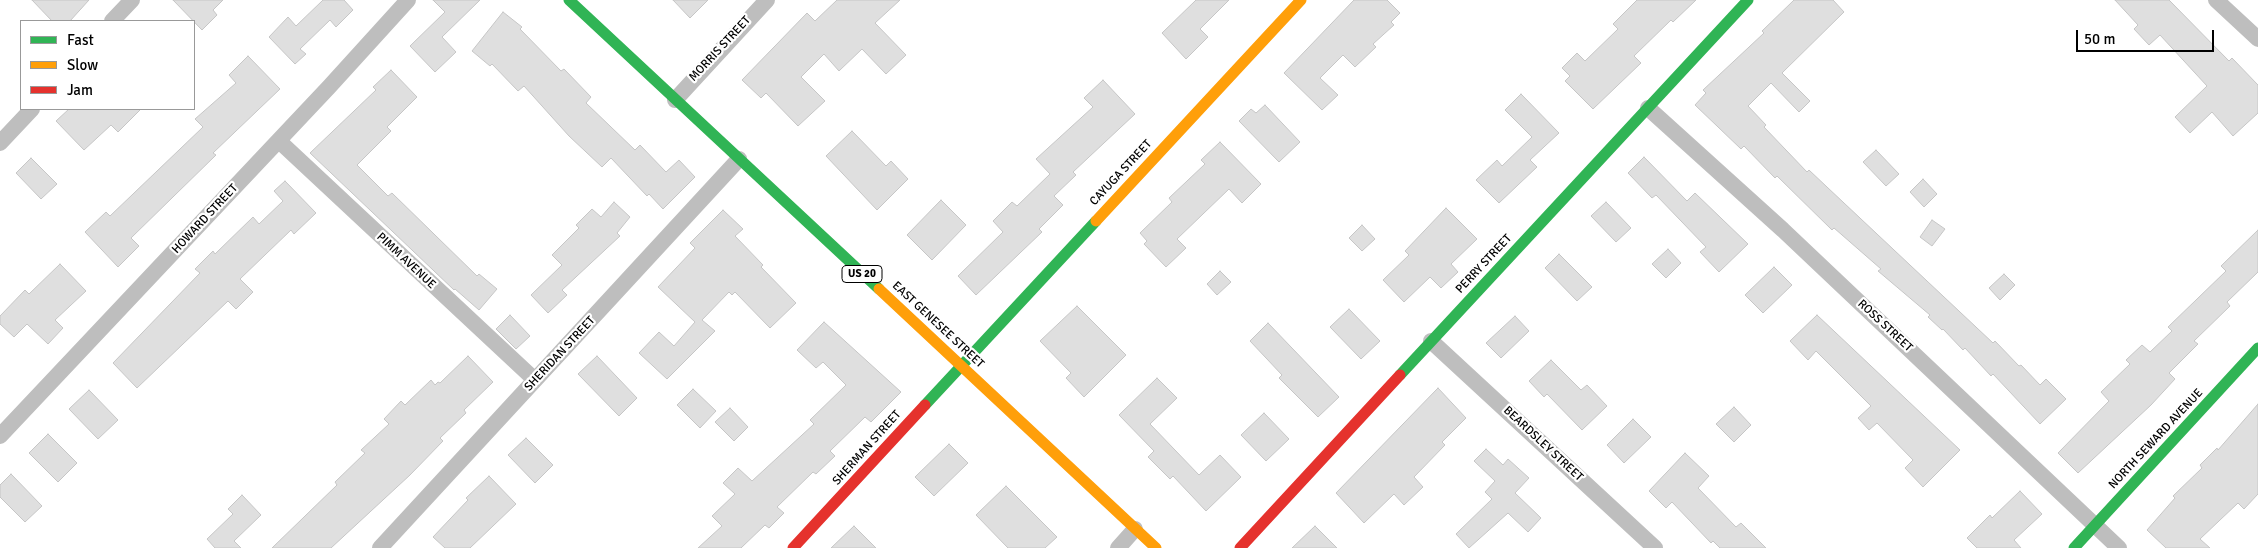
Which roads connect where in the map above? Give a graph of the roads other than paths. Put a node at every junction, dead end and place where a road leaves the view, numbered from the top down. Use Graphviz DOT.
graph roads {
  1 [pos="132,0"];
  2 [pos="408,0"];
  3 [pos="569,0"];
  4 [pos="767,0"];
  5 [pos="1301,0"];
  6 [pos="1748,0"];
  7 [pos="2216,0"];
  8 [pos="113,20"];
  9 [pos="2258,39"];
  10 [pos="675,100"];
  11 [pos="1648,108"];
  12 [pos="31,110"];
  13 [pos="278,141"];
  14 [pos="0,143"];
  15 [pos="739,159"];
  16 [pos="1431,340"];
  17 [pos="2258,348"];
  18 [pos="961,366"];
  19 [pos="535,380"];
  20 [pos="0,436"];
  21 [pos="2095,525"];
  22 [pos="1135,529"];
  23 [pos="380,548"];
  24 [pos="793,548"];
  25 [pos="1118,548"];
  26 [pos="1156,548"];
  27 [pos="1240,548"];
  28 [pos="1655,548"];
  29 [pos="2074,548"];
  30 [pos="2120,548"];
  1 -- 8 [label="street"];
  2 -- 13 [label="street, HOWARD STREET"];
  3 -- 10 [label="main road, EAST GENESEE STREET / US 20"];
  4 -- 10 [label="street, MORRIS STREET"];
  5 -- 18 [label="main road, CAYUGA STREET"];
  6 -- 11 [label="main road, PERRY STREET"];
  7 -- 9 [label="street"];
  10 -- 15 [label="main road, EAST GENESEE STREET / US 20"];
  11 -- 16 [label="main road, PERRY STREET"];
  11 -- 21 [label="street, ROSS STREET"];
  12 -- 14 [label="street"];
  13 -- 19 [label="street, PIMM AVENUE"];
  13 -- 20 [label="street, HOWARD STREET"];
  15 -- 18 [label="main road, EAST GENESEE STREET / US 20"];
  15 -- 19 [label="street, SHERIDAN STREET"];
  16 -- 27 [label="main road, PERRY STREET"];
  16 -- 28 [label="street, BEARDSLEY STREET"];
  17 -- 21 [label="main road, NORTH SEWARD AVENUE"];
  18 -- 22 [label="main road, EAST GENESEE STREET / US 20"];
  18 -- 24 [label="main road, SHERMAN STREET"];
  19 -- 23 [label="street, SHERIDAN STREET"];
  21 -- 29 [label="main road, NORTH SEWARD AVENUE"];
  21 -- 30 [label="street, ROSS STREET"];
  22 -- 25 [label="street"];
  22 -- 26 [label="main road, EAST GENESEE STREET / US 20"];
}
